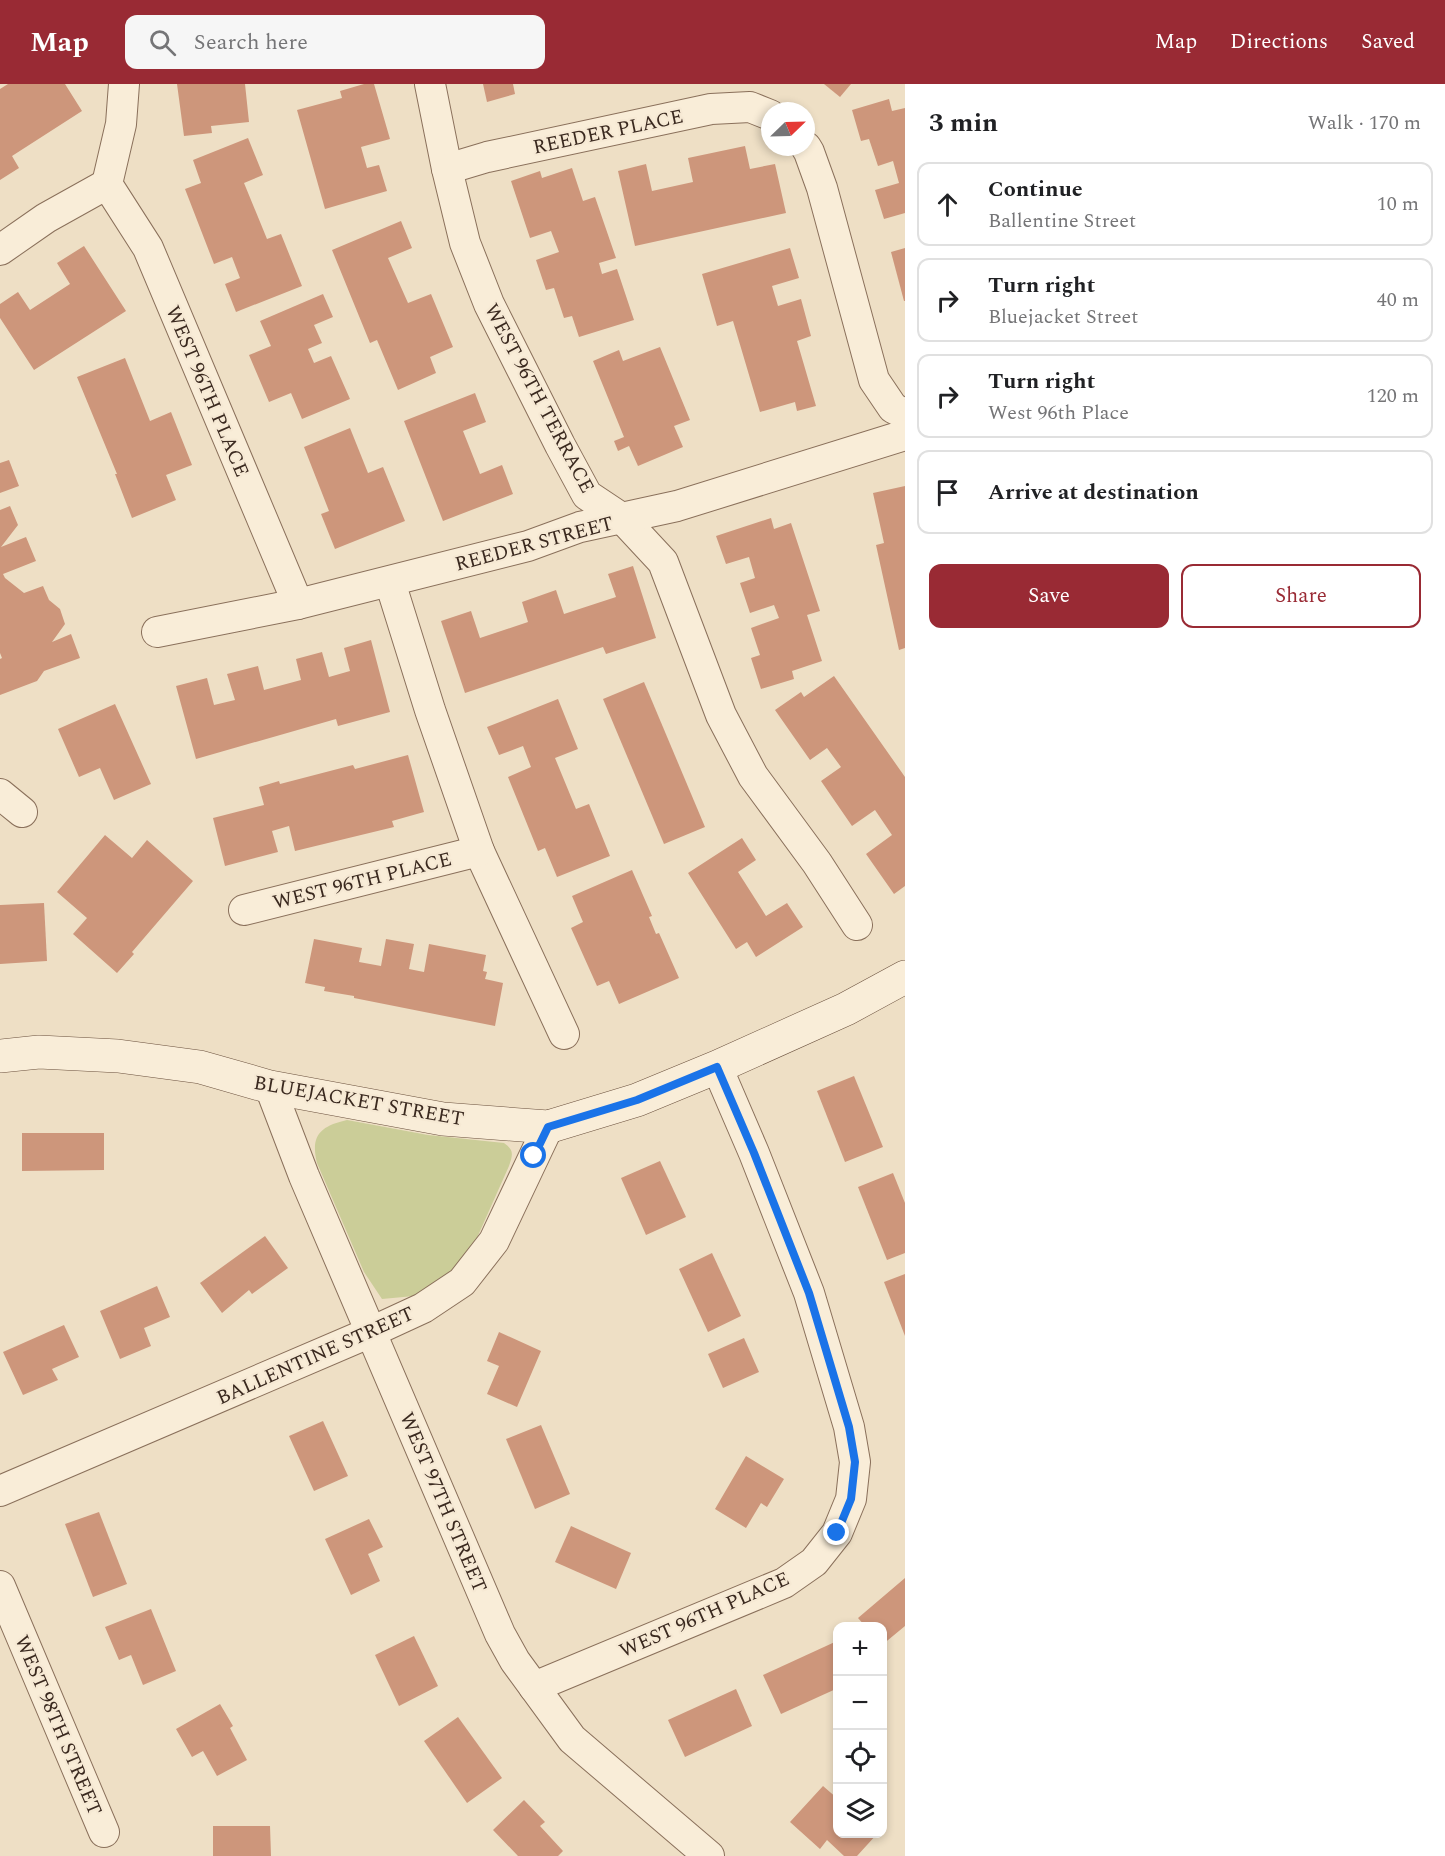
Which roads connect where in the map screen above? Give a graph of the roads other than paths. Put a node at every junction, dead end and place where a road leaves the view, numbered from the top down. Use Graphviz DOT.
graph roads {
  1 [pos="124,84"];
  2 [pos="430,84"];
  3 [pos="761,111"];
  4 [pos="810,156"];
  5 [pos="447,169"];
  6 [pos="107,184"];
  7 [pos="0,250"];
  8 [pos="905,414"];
  9 [pos="905,435"];
  10 [pos="623,519"];
  11 [pos="390,582"];
  12 [pos="298,604"];
  13 [pos="157,632"];
  14 [pos="479,851"];
  15 [pos="244,910"];
  16 [pos="857,925"];
  17 [pos="905,977"];
  18 [pos="564,1034"];
  19 [pos="0,1056"];
  20 [pos="717,1067"];
  21 [pos="270,1087"];
  22 [pos="548,1127"];
  23 [pos="371,1332"];
  24 [pos="0,1491"];
  25 [pos="0,1586"];
  26 [pos="534,1687"];
  27 [pos="104,1832"];
  28 [pos="709,1856"];
  1 -- 6 [label="street"];
  2 -- 5 [label="street, WEST 96TH TERRACE"];
  3 -- 5 [label="street, REEDER PLACE"];
  4 -- 8 [label="street"];
  5 -- 10 [label="street, WEST 96TH TERRACE"];
  6 -- 7 [label="street"];
  6 -- 12 [label="street, WEST 96TH PLACE"];
  9 -- 10 [label="street, REEDER STREET"];
  10 -- 11 [label="street, REEDER STREET"];
  10 -- 16 [label="street, WEST 96TH TERRACE"];
  11 -- 12 [label="street, REEDER STREET"];
  11 -- 14 [label="street, WEST 96TH PLACE"];
  12 -- 13 [label="street, REEDER STREET"];
  14 -- 15 [label="street, WEST 96TH PLACE"];
  14 -- 18 [label="street, WEST 96TH PLACE"];
  17 -- 20 [label="street, BLUEJACKET STREET"];
  19 -- 21 [label="street, BLUEJACKET STREET"];
  20 -- 22 [label="street, BLUEJACKET STREET"];
  20 -- 26 [label="street, WEST 96TH PLACE"];
  21 -- 22 [label="street, BLUEJACKET STREET"];
  21 -- 23 [label="street, WEST 97TH STREET"];
  22 -- 23 [label="street, BALLENTINE STREET"];
  23 -- 24 [label="street, BALLENTINE STREET"];
  23 -- 26 [label="street, WEST 97TH STREET"];
  25 -- 27 [label="street, WEST 98TH STREET"];
  26 -- 28 [label="street, WEST 97TH STREET"];
}
